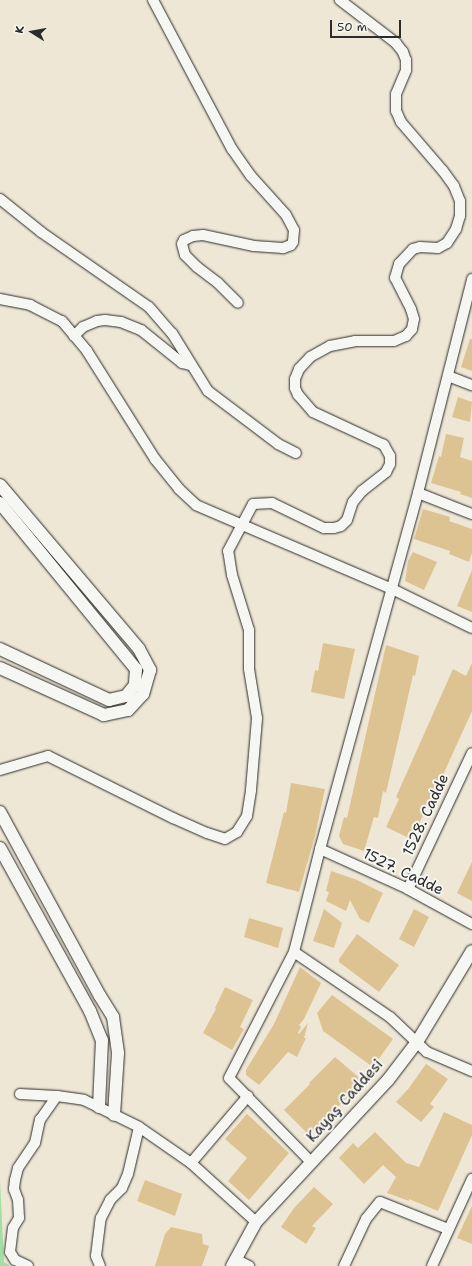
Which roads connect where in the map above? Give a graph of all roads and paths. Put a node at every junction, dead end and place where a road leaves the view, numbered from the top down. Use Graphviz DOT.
graph roads {
  1 [pos="153,0"];
  2 [pos="340,0"];
  3 [pos="0,199"];
  4 [pos="472,282"];
  5 [pos="0,299"];
  6 [pos="238,303"];
  7 [pos="74,336"];
  8 [pos="191,365"];
  9 [pos="448,376"];
  10 [pos="472,385"];
  11 [pos="296,453"];
  12 [pos="0,484"];
  13 [pos="418,493"];
  14 [pos="0,503"];
  15 [pos="472,514"];
  16 [pos="242,523"];
  17 [pos="392,589"];
  18 [pos="472,628"];
  19 [pos="0,649"];
  20 [pos="0,668"];
  21 [pos="472,753"];
  22 [pos="0,770"];
  23 [pos="0,812"];
  24 [pos="0,848"];
  25 [pos="320,849"];
  26 [pos="408,889"];
  27 [pos="472,924"];
  28 [pos="472,951"];
  29 [pos="294,952"];
  30 [pos="417,1042"];
  31 [pos="472,1071"];
  32 [pos="20,1094"];
  33 [pos="57,1096"];
  34 [pos="248,1096"];
  35 [pos="99,1107"];
  36 [pos="114,1115"];
  37 [pos="139,1127"];
  38 [pos="311,1162"];
  39 [pos="191,1163"];
  40 [pos="472,1179"];
  41 [pos="256,1222"];
  42 [pos="448,1229"];
  43 [pos="233,1263"];
  44 [pos="28,1266"];
  45 [pos="100,1266"];
  46 [pos="248,1266"];
  47 [pos="344,1266"];
  48 [pos="432,1266"];
  1 -- 6 [label="street"];
  2 -- 16 [label="street"];
  3 -- 8 [label="street"];
  4 -- 9 [label="street"];
  5 -- 7 [label="street"];
  7 -- 8 [label="street"];
  7 -- 16 [label="street"];
  8 -- 11 [label="street"];
  9 -- 10 [label="street"];
  9 -- 13 [label="street"];
  12 -- 20 [label="street"];
  13 -- 15 [label="street"];
  13 -- 17 [label="street"];
  14 -- 19 [label="street"];
  16 -- 17 [label="street"];
  16 -- 22 [label="street"];
  17 -- 18 [label="street"];
  17 -- 25 [label="street"];
  21 -- 26 [label="street, 1528. Cadde"];
  23 -- 36 [label="street"];
  24 -- 35 [label="street"];
  25 -- 26 [label="street, 1527. Cadde"];
  25 -- 29 [label="street"];
  26 -- 27 [label="street, 1527. Cadde"];
  28 -- 30 [label="street, Kayaş Caddesi"];
  29 -- 30 [label="street"];
  29 -- 34 [label="street"];
  30 -- 31 [label="street"];
  30 -- 38 [label="street, Kayaş Caddesi"];
  32 -- 33 [label="street"];
  33 -- 35 [label="street"];
  33 -- 44 [label="street"];
  34 -- 38 [label="street"];
  34 -- 39 [label="street"];
  35 -- 36 [label="street"];
  36 -- 37 [label="street"];
  37 -- 39 [label="street"];
  37 -- 45 [label="street"];
  38 -- 41 [label="street, Kayaş Caddesi"];
  39 -- 41 [label="street"];
  40 -- 42 [label="street"];
  41 -- 43 [label="street, Kayaş Caddesi"];
  42 -- 47 [label="street"];
  42 -- 48 [label="street"];
  43 -- 46 [label="street"];
}
